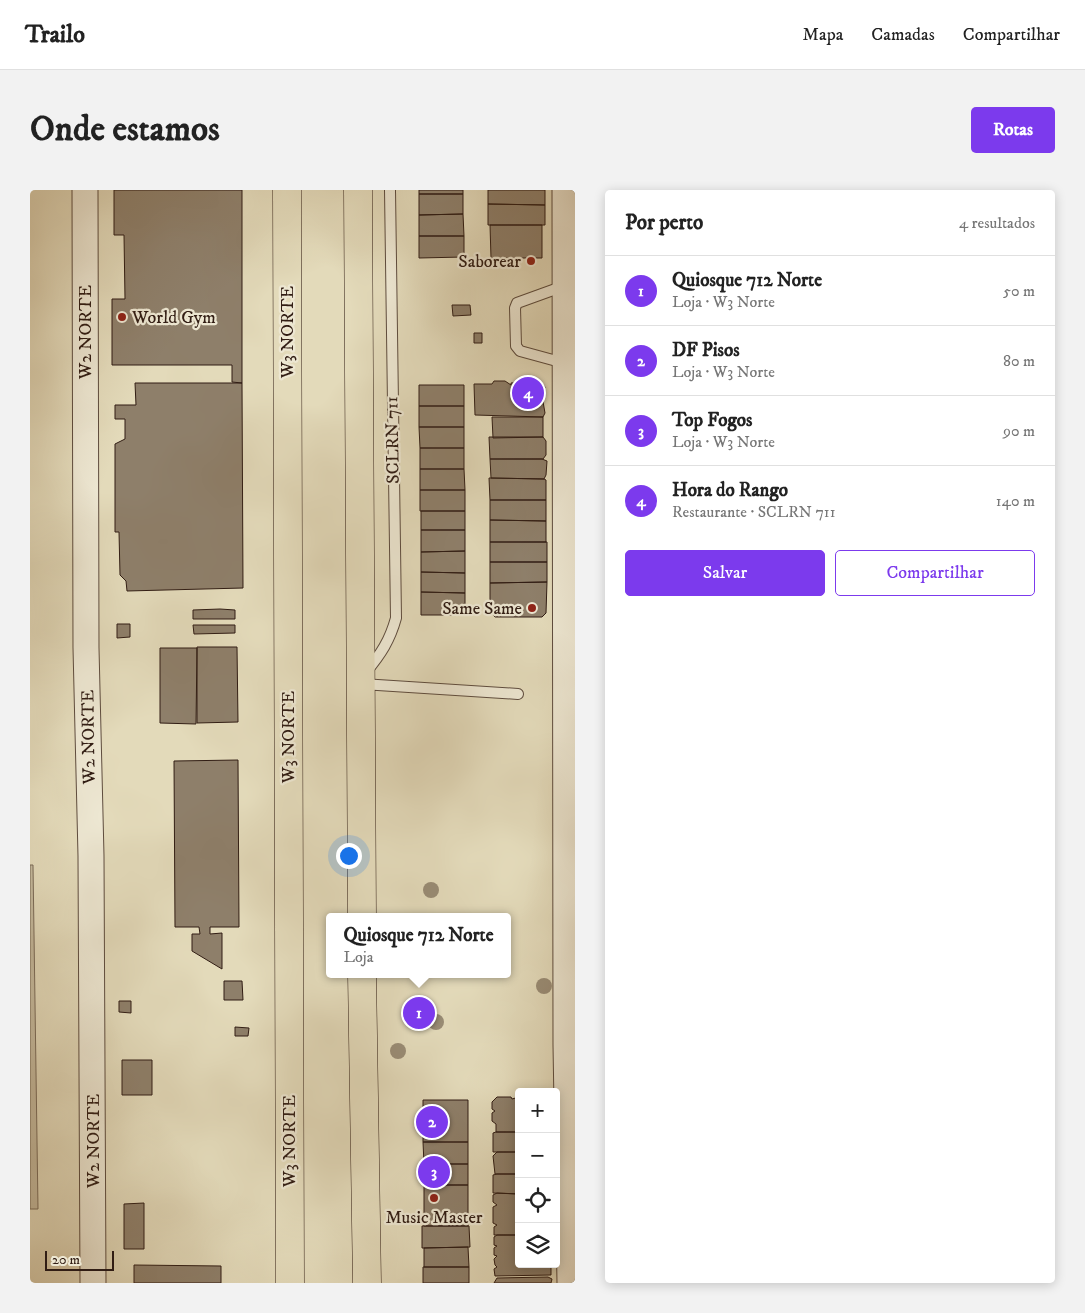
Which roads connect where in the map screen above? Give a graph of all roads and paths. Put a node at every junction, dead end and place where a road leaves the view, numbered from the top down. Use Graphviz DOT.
graph roads {
  1 [pos="85,190"];
  2 [pos="287,190"];
  3 [pos="348,190"];
  4 [pos="358,190"];
  5 [pos="390,190"];
  6 [pos="565,190"];
  7 [pos="357,257"];
  8 [pos="564,286"];
  9 [pos="564,363"];
  10 [pos="570,453"];
  11 [pos="570,547"];
  12 [pos="360,681"];
  13 [pos="518,694"];
  14 [pos="571,812"];
  15 [pos="571,911"];
  16 [pos="362,913"];
  17 [pos="362,978"];
  18 [pos="93,1283"];
  19 [pos="290,1283"];
  20 [pos="367,1283"];
  21 [pos="570,1283"];
  1 -- 18 [label="street, W2 NORTE"];
  2 -- 19 [label="main road, W3 NORTE"];
  3 -- 7 [label="main road"];
  4 -- 7 [label="main road"];
  5 -- 12 [label="lane, SCLRN 711"];
  6 -- 8 [label="street"];
  7 -- 12 [label="main road"];
  8 -- 9 [label="street"];
  8 -- 9 [label="lane"];
  9 -- 10 [label="street"];
  10 -- 11 [label="street"];
  11 -- 14 [label="street"];
  12 -- 13 [label="lane"];
  12 -- 16 [label="main road"];
  14 -- 15 [label="street"];
  15 -- 21 [label="street"];
  17 -- 20 [label="main road"];
}
